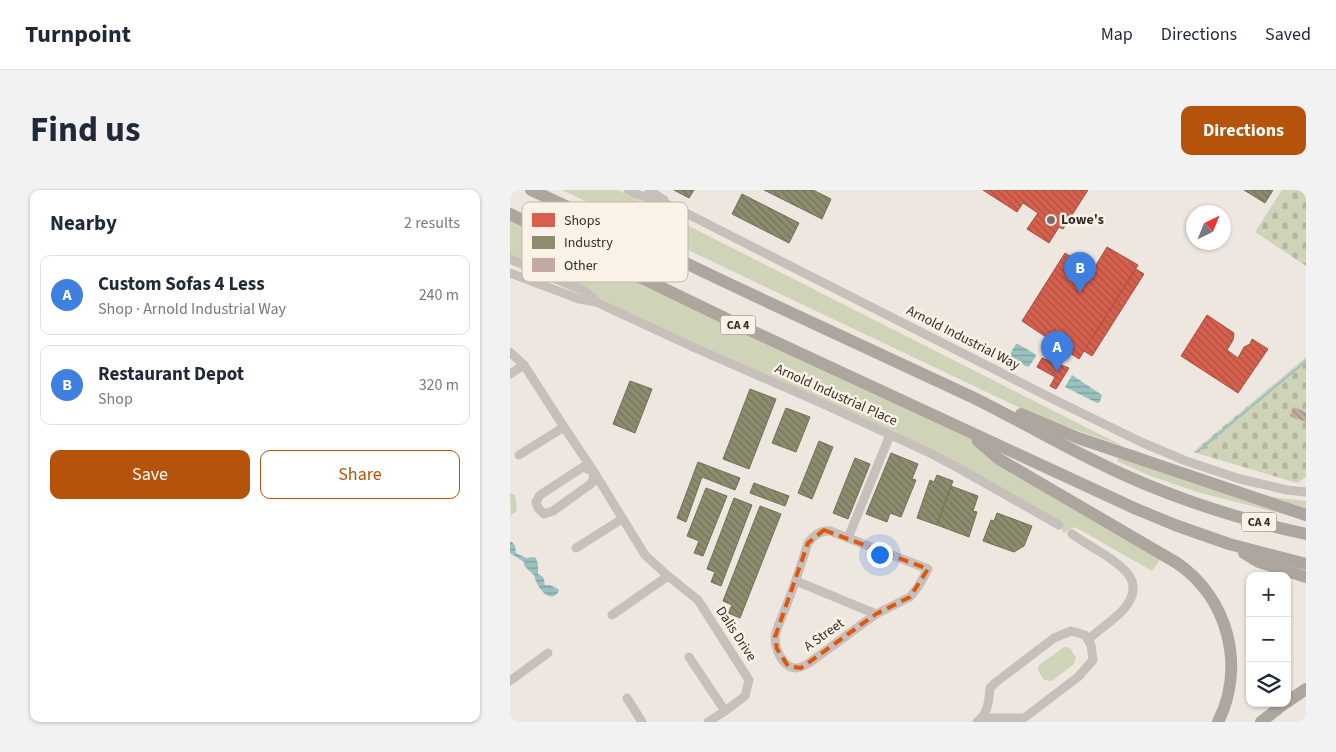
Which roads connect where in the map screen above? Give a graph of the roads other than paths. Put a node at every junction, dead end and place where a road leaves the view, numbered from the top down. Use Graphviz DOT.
graph roads {
  1 [pos="531,190"];
  2 [pos="542,190"];
  3 [pos="628,190"];
  4 [pos="649,190"];
  5 [pos="558,202"];
  6 [pos="564,202"];
  7 [pos="660,202"];
  8 [pos="666,202"];
  9 [pos="510,214"];
  10 [pos="688,214"];
  11 [pos="522,220"];
  12 [pos="510,260"];
  13 [pos="688,264"];
  14 [pos="522,265"];
  15 [pos="510,273"];
  16 [pos="522,278"];
  17 [pos="534,282"];
  18 [pos="563,282"];
  19 [pos="650,282"];
  20 [pos="596,302"];
  21 [pos="510,352"];
  22 [pos="524,365"];
  23 [pos="510,374"];
  24 [pos="974,398"];
  25 [pos="564,427"];
  26 [pos="967,432"];
  27 [pos="890,435"];
  28 [pos="519,455"];
  29 [pos="594,472"];
  30 [pos="1306,492"];
  31 [pos="1212,508"];
  32 [pos="1306,515"];
  33 [pos="622,519"];
  34 [pos="1059,525"];
  35 [pos="1306,527"];
  36 [pos="1072,534"];
  37 [pos="1306,534"];
  38 [pos="848,538"];
  39 [pos="1229,544"];
  40 [pos="576,548"];
  41 [pos="1306,564"];
  42 [pos="668,576"];
  43 [pos="1306,577"];
  44 [pos="796,581"];
  45 [pos="876,614"];
  46 [pos="612,615"];
  47 [pos="1088,640"];
  48 [pos="548,652"];
  49 [pos="689,657"];
  50 [pos="510,681"];
  51 [pos="1306,688"];
  52 [pos="627,698"];
  53 [pos="1291,698"];
  54 [pos="1280,707"];
  55 [pos="725,711"];
  56 [pos="980,720"];
  57 [pos="642,722"];
  58 [pos="708,722"];
  59 [pos="1218,722"];
  60 [pos="1261,722"];
  1 -- 5 [label="highway, CA 4"];
  2 -- 6 [label="highway"];
  3 -- 7 [label="street, Arnold Industrial Way"];
  4 -- 8 [label="street, Arnold Industrial Way"];
  9 -- 11 [label="highway, CA 4"];
  10 -- 30 [label="street, Arnold Industrial Way"];
  12 -- 14 [label="street, Arnold Industrial Place"];
  13 -- 24 [label="highway, CA 4"];
  15 -- 16 [label="street, Arnold Industrial Place"];
  17 -- 20 [label="street, Arnold Industrial Place"];
  18 -- 20 [label="street, Arnold Industrial Place"];
  19 -- 26 [label="highway, CA 4"];
  20 -- 27 [label="street, Arnold Industrial Place"];
  21 -- 22 [label="street, Dalis Drive"];
  22 -- 23 [label="street"];
  22 -- 25 [label="street, Dalis Drive"];
  24 -- 31 [label="highway, CA 4"];
  24 -- 32 [label="highway"];
  25 -- 28 [label="street"];
  25 -- 29 [label="street, Dalis Drive"];
  26 -- 39 [label="highway, CA 4"];
  26 -- 59 [label="highway"];
  27 -- 34 [label="street, Arnold Industrial Place"];
  27 -- 38 [label="street"];
  29 -- 29 [label="street"];
  29 -- 33 [label="street, Dalis Drive"];
  31 -- 35 [label="highway"];
  31 -- 37 [label="highway, CA 4"];
  33 -- 40 [label="street"];
  33 -- 42 [label="street, Dalis Drive"];
  36 -- 47 [label="street"];
  38 -- 44 [label="street, A Street"];
  38 -- 45 [label="street, A Street"];
  39 -- 41 [label="highway, CA 4"];
  39 -- 43 [label="highway"];
  42 -- 46 [label="street"];
  42 -- 55 [label="street, Dalis Drive"];
  44 -- 45 [label="street, A Street"];
  44 -- 45 [label="street, A Street"];
  47 -- 56 [label="street"];
  47 -- 56 [label="street"];
  48 -- 50 [label="street"];
  49 -- 55 [label="street"];
  51 -- 53 [label="highway"];
  52 -- 57 [label="street"];
  54 -- 60 [label="highway"];
  55 -- 58 [label="street, Dalis Drive"];
}
